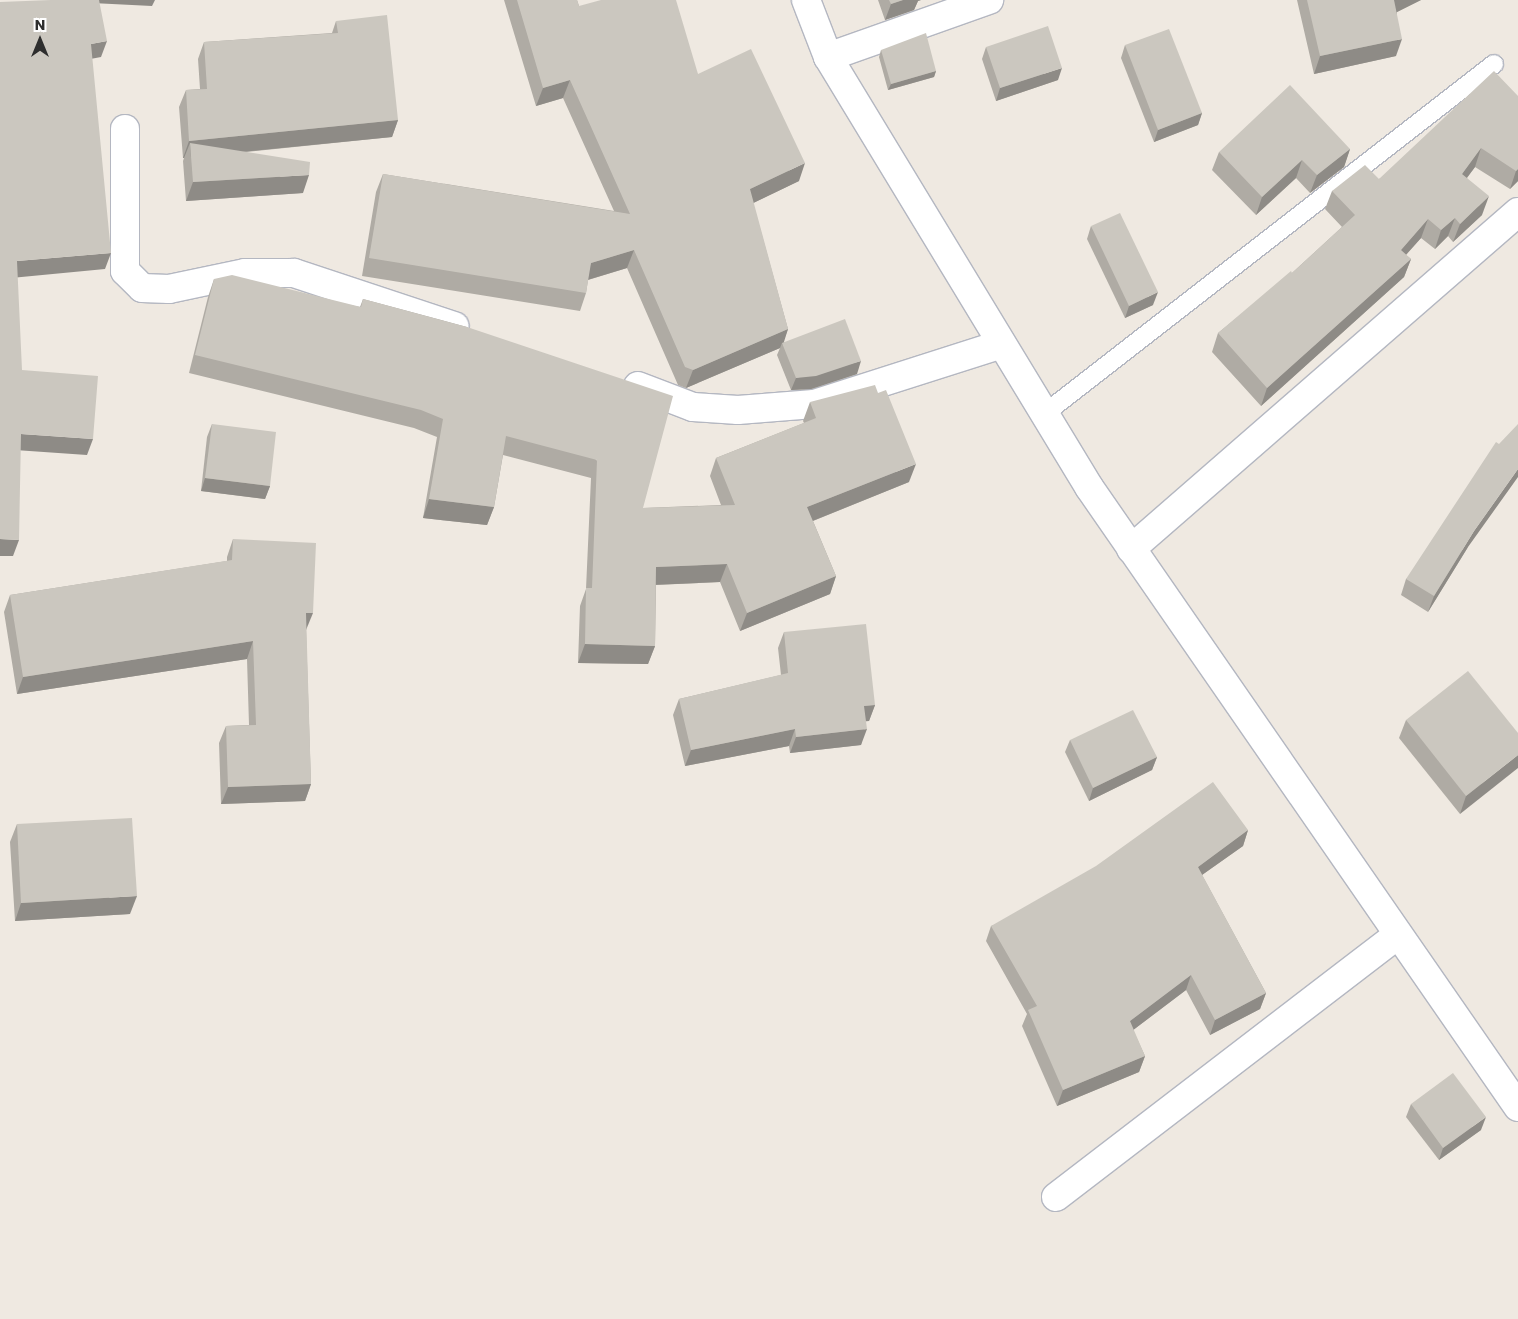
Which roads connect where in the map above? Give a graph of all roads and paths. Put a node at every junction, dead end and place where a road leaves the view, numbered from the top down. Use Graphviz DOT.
graph roads {
  1 [pos="806,0"];
  2 [pos="989,0"];
  3 [pos="828,57"];
  4 [pos="1494,64"];
  5 [pos="125,129"];
  6 [pos="1518,212"];
  7 [pos="483,335"];
  8 [pos="1002,344"];
  9 [pos="616,379"];
  10 [pos="1044,414"];
  11 [pos="1130,550"];
  12 [pos="1397,935"];
  13 [pos="1518,1107"];
  14 [pos="1056,1197"];
  1 -- 3 [label="street"];
  2 -- 3 [label="street"];
  3 -- 8 [label="street"];
  4 -- 10 [label="lane"];
  5 -- 7 [label="street"];
  6 -- 11 [label="street"];
  8 -- 9 [label="street"];
  8 -- 10 [label="street"];
  10 -- 11 [label="street"];
  11 -- 12 [label="street"];
  12 -- 13 [label="street"];
  12 -- 14 [label="street"];
}
